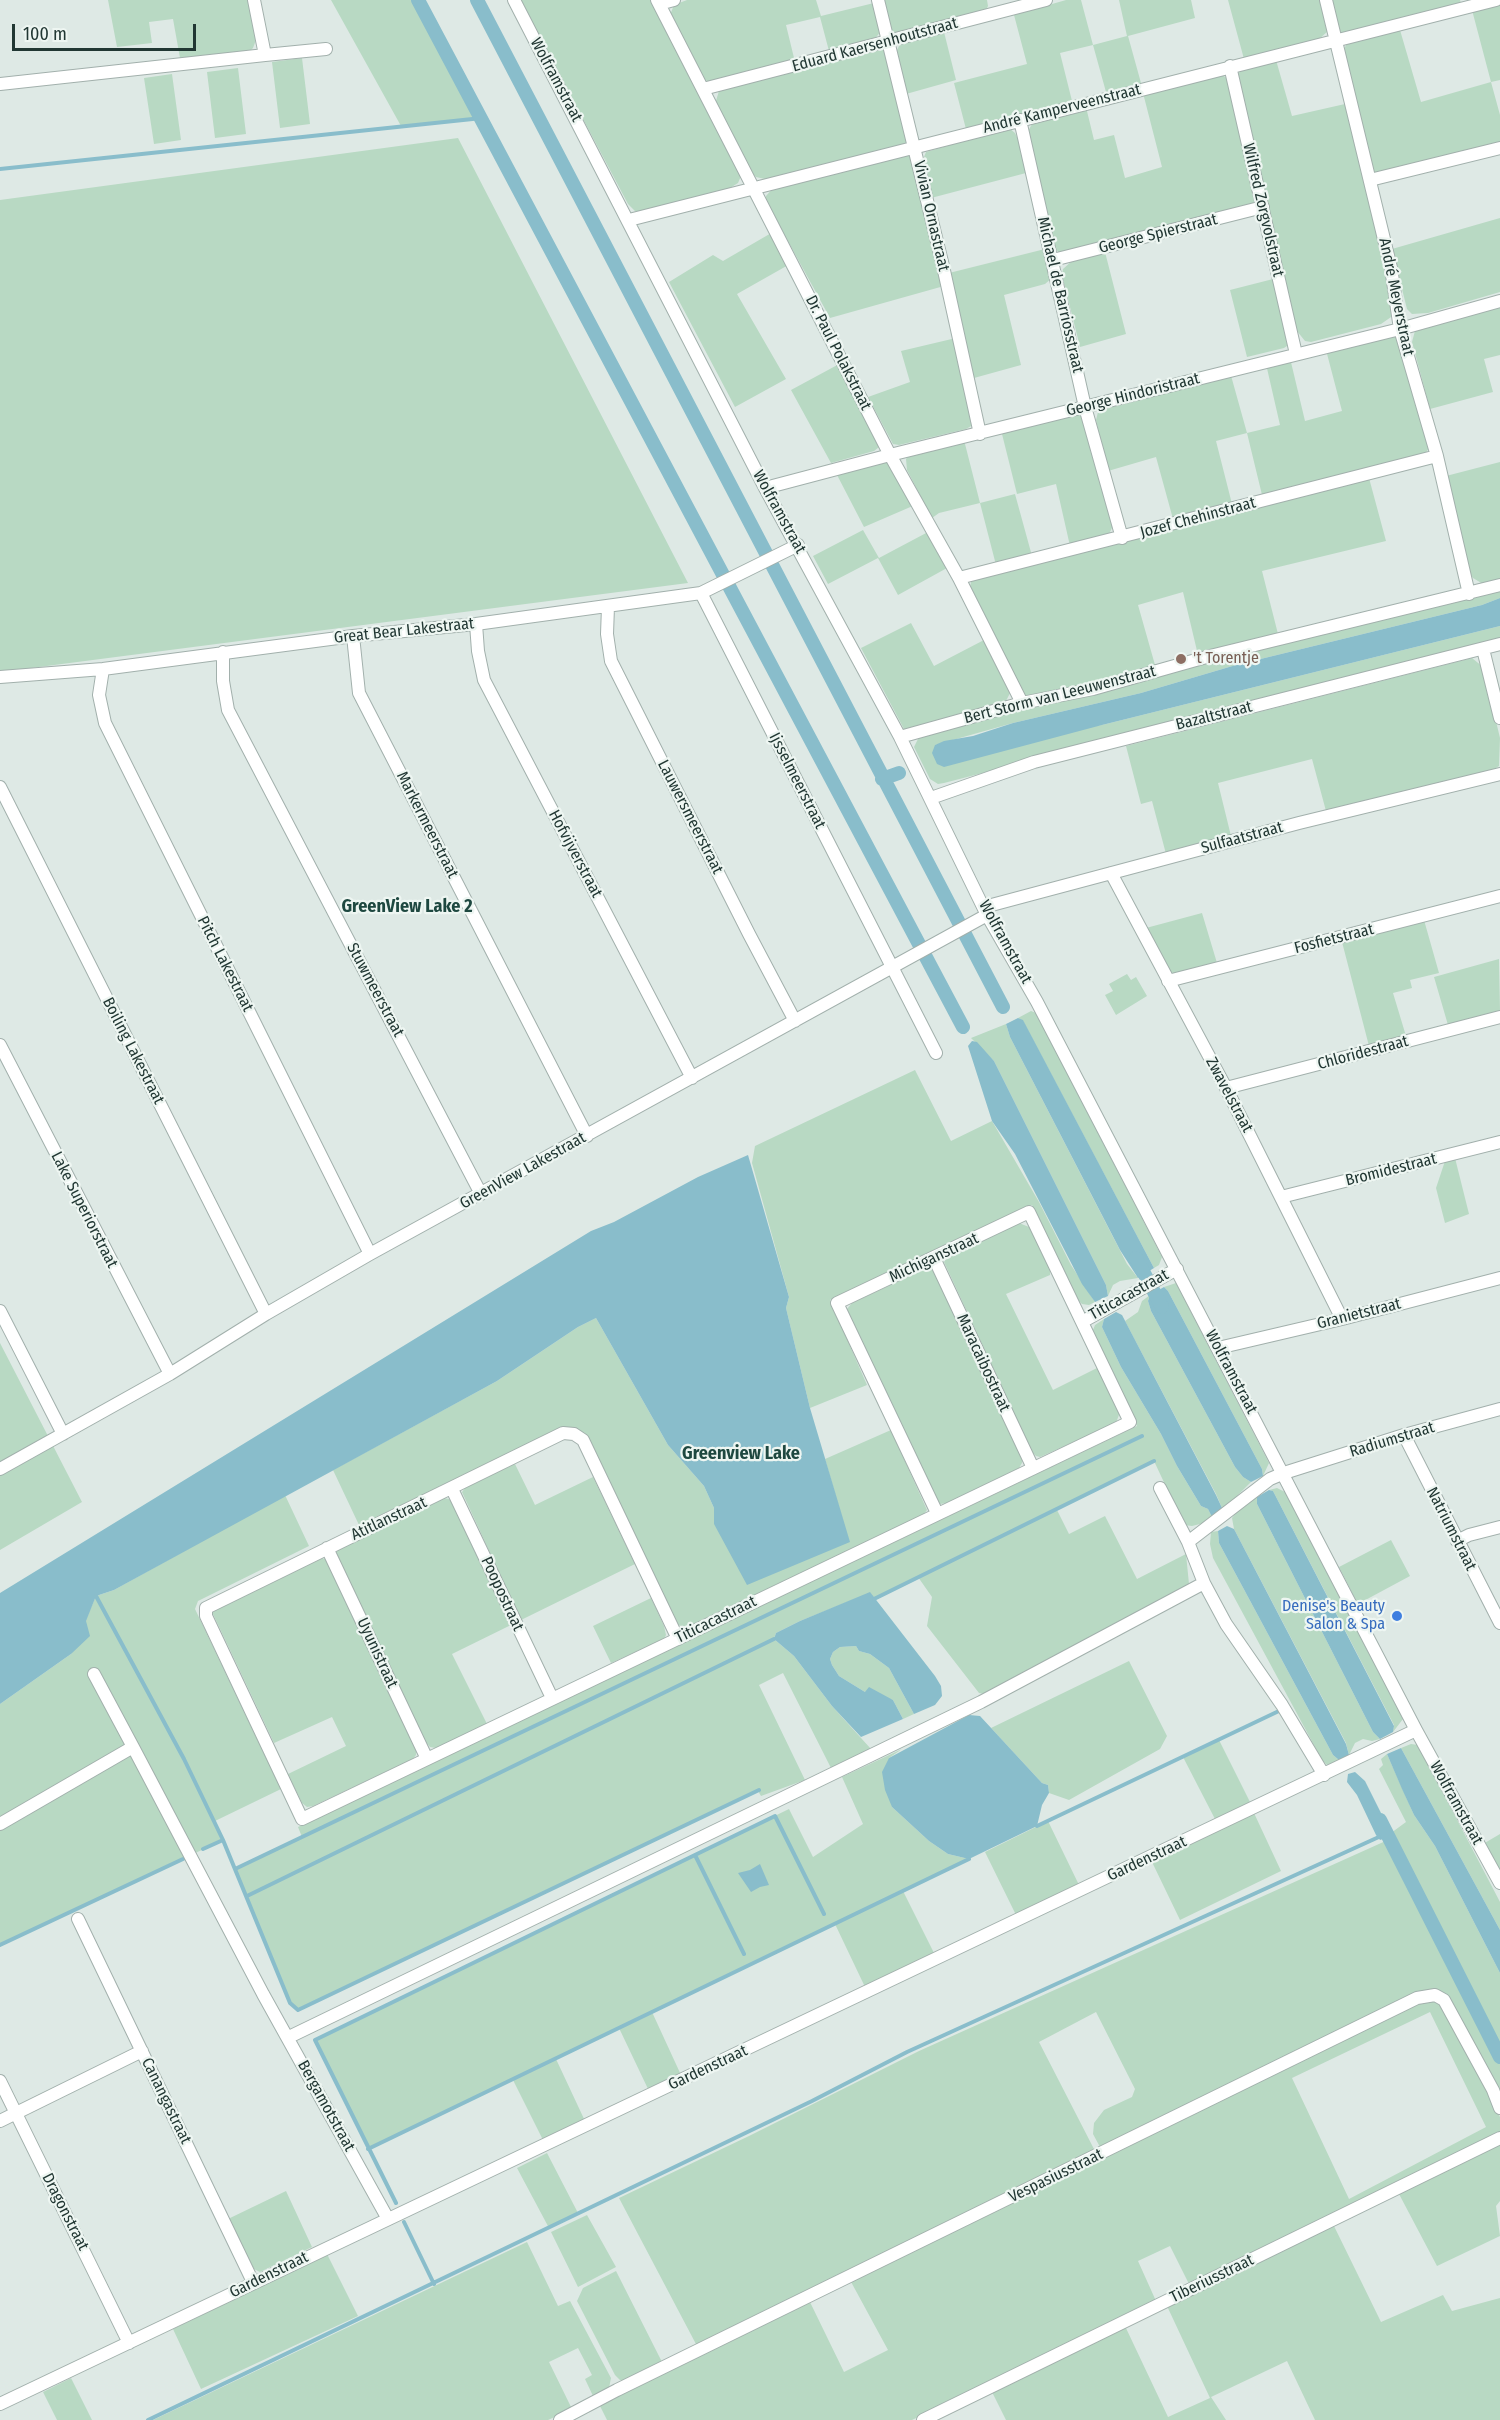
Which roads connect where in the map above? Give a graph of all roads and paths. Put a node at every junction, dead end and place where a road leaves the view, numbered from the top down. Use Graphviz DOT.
graph roads {
  1 [pos="254,0"];
  2 [pos="514,0"];
  3 [pos="674,0"];
  4 [pos="878,0"];
  5 [pos="989,0"];
  6 [pos="1046,0"];
  7 [pos="1326,0"];
  8 [pos="1496,0"];
  9 [pos="658,2"];
  10 [pos="1464,4"];
  11 [pos="993,13"];
  12 [pos="1335,39"];
  13 [pos="888,42"];
  14 [pos="326,48"];
  15 [pos="265,55"];
  16 [pos="1230,66"];
  17 [pos="0,84"];
  18 [pos="704,89"];
  19 [pos="1020,120"];
  20 [pos="914,147"];
  21 [pos="1500,148"];
  22 [pos="1370,180"];
  23 [pos="754,186"];
  24 [pos="1263,207"];
  25 [pos="629,220"];
  26 [pos="1053,260"];
  27 [pos="1500,300"];
  28 [pos="1400,329"];
  29 [pos="1296,354"];
  30 [pos="1085,407"];
  31 [pos="980,434"];
  32 [pos="890,455"];
  33 [pos="1437,456"];
  34 [pos="765,488"];
  35 [pos="1122,538"];
  36 [pos="793,548"];
  37 [pos="958,578"];
  38 [pos="1500,585"];
  39 [pos="701,593"];
  40 [pos="1469,594"];
  41 [pos="608,607"];
  42 [pos="476,624"];
  43 [pos="353,636"];
  44 [pos="1500,644"];
  45 [pos="1483,649"];
  46 [pos="223,652"];
  47 [pos="103,669"];
  48 [pos="0,677"];
  49 [pos="1022,704"];
  50 [pos="1500,718"];
  51 [pos="900,737"];
  52 [pos="1500,774"];
  53 [pos="0,787"];
  54 [pos="931,798"];
  55 [pos="1111,873"];
  56 [pos="1500,896"];
  57 [pos="984,914"];
  58 [pos="892,969"];
  59 [pos="1168,981"];
  60 [pos="1500,1017"];
  61 [pos="795,1021"];
  62 [pos="0,1046"];
  63 [pos="936,1053"];
  64 [pos="692,1078"];
  65 [pos="1226,1088"];
  66 [pos="587,1136"];
  67 [pos="1500,1142"];
  68 [pos="482,1194"];
  69 [pos="1281,1197"];
  70 [pos="370,1254"];
  71 [pos="934,1258"];
  72 [pos="1177,1269"];
  73 [pos="1500,1278"];
  74 [pos="0,1311"];
  75 [pos="266,1314"];
  76 [pos="1088,1319"];
  77 [pos="1342,1319"];
  78 [pos="1218,1348"];
  79 [pos="170,1374"];
  80 [pos="1500,1409"];
  81 [pos="1130,1422"];
  82 [pos="63,1434"];
  83 [pos="1404,1435"];
  84 [pos="1033,1467"];
  85 [pos="0,1468"];
  86 [pos="1284,1473"];
  87 [pos="1160,1488"];
  88 [pos="452,1489"];
  89 [pos="937,1513"];
  90 [pos="1500,1527"];
  91 [pos="1457,1541"];
  92 [pos="1188,1542"];
  93 [pos="327,1548"];
  94 [pos="1204,1583"];
  95 [pos="1500,1623"];
  96 [pos="678,1639"];
  97 [pos="94,1674"];
  98 [pos="552,1698"];
  99 [pos="1416,1730"];
  100 [pos="133,1747"];
  101 [pos="427,1759"];
  102 [pos="1329,1773"];
  103 [pos="302,1819"];
  104 [pos="0,1824"];
  105 [pos="1500,1882"];
  106 [pos="78,1919"];
  107 [pos="289,2037"];
  108 [pos="142,2051"];
  109 [pos="0,2081"];
  110 [pos="1500,2108"];
  111 [pos="15,2114"];
  112 [pos="0,2121"];
  113 [pos="1500,2138"];
  114 [pos="387,2219"];
  115 [pos="253,2282"];
  116 [pos="129,2343"];
  117 [pos="2,2399"];
  118 [pos="560,2420"];
  119 [pos="923,2420"];
  1 -- 15 [label="street"];
  2 -- 25 [label="street, Wolframstraat"];
  3 -- 9 [label="street"];
  4 -- 13 [label="street, Vivian Ornastraat"];
  5 -- 11 [label="street"];
  6 -- 11 [label="street, Eduard Kaersenhoutstraat"];
  7 -- 12 [label="street, André Meyerstraat"];
  8 -- 10 [label="street, André Kamperveenstraat"];
  9 -- 18 [label="street, Dr. Paul Polakstraat"];
  10 -- 12 [label="street, André Kamperveenstraat"];
  11 -- 13 [label="street, Eduard Kaersenhoutstraat"];
  12 -- 16 [label="street, André Kamperveenstraat"];
  12 -- 22 [label="street, André Meyerstraat"];
  13 -- 18 [label="street, Eduard Kaersenhoutstraat"];
  13 -- 20 [label="street, Vivian Ornastraat"];
  14 -- 15 [label="street"];
  15 -- 17 [label="street"];
  16 -- 19 [label="street, André Kamperveenstraat"];
  16 -- 24 [label="street, Wilfred Zorgvolstraat"];
  18 -- 23 [label="street, Dr. Paul Polakstraat"];
  19 -- 20 [label="street, André Kamperveenstraat"];
  19 -- 26 [label="street, Michael de Barriosstraat"];
  20 -- 23 [label="street, André Kamperveenstraat"];
  20 -- 31 [label="street, Vivian Ornastraat"];
  21 -- 22 [label="street"];
  22 -- 28 [label="street, André Meyerstraat"];
  23 -- 25 [label="street, André Kamperveenstraat"];
  23 -- 32 [label="street, Dr. Paul Polakstraat"];
  24 -- 26 [label="street, George Spierstraat"];
  24 -- 29 [label="street, Wilfred Zorgvolstraat"];
  25 -- 34 [label="street, Wolframstraat"];
  26 -- 30 [label="street, Michael de Barriosstraat"];
  27 -- 28 [label="street, George Hindoristraat"];
  28 -- 29 [label="street, George Hindoristraat"];
  28 -- 33 [label="street, André Meyerstraat"];
  29 -- 30 [label="street, George Hindoristraat"];
  30 -- 31 [label="street, George Hindoristraat"];
  30 -- 35 [label="street, Michael de Barriosstraat"];
  31 -- 32 [label="street, George Hindoristraat"];
  32 -- 34 [label="street, George Hindoristraat"];
  32 -- 37 [label="street, Dr. Paul Polakstraat"];
  33 -- 35 [label="street, Jozef Chehinstraat"];
  33 -- 40 [label="street, André Meyerstraat"];
  34 -- 36 [label="street, Wolframstraat"];
  35 -- 37 [label="street, Jozef Chehinstraat"];
  36 -- 39 [label="street, Great Bear Lakestraat"];
  36 -- 51 [label="street, Wolframstraat"];
  37 -- 49 [label="street, Dr. Paul Polakstraat"];
  38 -- 40 [label="street, Bert Storm van Leeuwenstraat"];
  39 -- 41 [label="street, Great Bear Lakestraat"];
  39 -- 58 [label="street, Ijsselmeerstraat"];
  40 -- 49 [label="street, Bert Storm van Leeuwenstraat"];
  41 -- 42 [label="street, Great Bear Lakestraat"];
  41 -- 61 [label="street, Lauwersmeerstraat"];
  42 -- 43 [label="street, Great Bear Lakestraat"];
  42 -- 64 [label="street, Hofvijverstraat"];
  43 -- 46 [label="street, Great Bear Lakestraat"];
  43 -- 66 [label="street, Markermeerstraat"];
  44 -- 45 [label="street, Bazaltstraat"];
  45 -- 50 [label="street"];
  45 -- 54 [label="street, Bazaltstraat"];
  46 -- 47 [label="street, Great Bear Lakestraat"];
  46 -- 68 [label="street, Stuwmeerstraat"];
  47 -- 48 [label="street, Great Bear Lakestraat"];
  47 -- 70 [label="street, Pitch Lakestraat"];
  49 -- 51 [label="street, Bert Storm van Leeuwenstraat"];
  51 -- 54 [label="street, Wolframstraat"];
  52 -- 55 [label="street, Sulfaatstraat"];
  53 -- 75 [label="street, Boiling Lakestraat"];
  54 -- 57 [label="street, Wolframstraat"];
  55 -- 57 [label="street, Sulfaatstraat"];
  55 -- 59 [label="street, Zwavelstraat"];
  56 -- 59 [label="street, Fosfietstraat"];
  57 -- 58 [label="street, GreenView Lakestraat"];
  57 -- 72 [label="street, Wolframstraat"];
  58 -- 61 [label="street, GreenView Lakestraat"];
  58 -- 63 [label="street, Ijsselmeerstraat"];
  59 -- 65 [label="street, Zwavelstraat"];
  60 -- 65 [label="street, Chloridestraat"];
  61 -- 64 [label="street, GreenView Lakestraat"];
  62 -- 79 [label="street, Lake Superiorstraat"];
  64 -- 66 [label="street, GreenView Lakestraat"];
  65 -- 69 [label="street, Zwavelstraat"];
  66 -- 68 [label="street, GreenView Lakestraat"];
  67 -- 69 [label="street, Bromidestraat"];
  68 -- 70 [label="street, GreenView Lakestraat"];
  69 -- 77 [label="street, Zwavelstraat"];
  70 -- 75 [label="street, GreenView Lakestraat"];
  71 -- 76 [label="street, Michiganstraat"];
  71 -- 84 [label="street, Maracaibostraat"];
  71 -- 89 [label="street, Michiganstraat"];
  72 -- 76 [label="street, Titicacastraat"];
  72 -- 78 [label="street, Wolframstraat"];
  73 -- 77 [label="street, Granietstraat"];
  74 -- 82 [label="street"];
  75 -- 79 [label="street, GreenView Lakestraat"];
  76 -- 81 [label="street, Michiganstraat"];
  77 -- 78 [label="street, Granietstraat"];
  78 -- 86 [label="street, Wolframstraat"];
  79 -- 82 [label="street, GreenView Lakestraat"];
  80 -- 83 [label="street, Radiumstraat"];
  81 -- 84 [label="street, Titicacastraat"];
  82 -- 85 [label="street, GreenView Lakestraat"];
  83 -- 86 [label="street, Radiumstraat"];
  83 -- 91 [label="street, Natriumstraat"];
  84 -- 89 [label="street, Titicacastraat"];
  86 -- 92 [label="street, Radiumstraat"];
  86 -- 99 [label="street, Wolframstraat"];
  87 -- 92 [label="street"];
  88 -- 93 [label="street, Atitlanstraat"];
  88 -- 96 [label="street, Atitlanstraat"];
  88 -- 98 [label="street, Poopostraat"];
  89 -- 96 [label="street, Titicacastraat"];
  90 -- 91 [label="street"];
  91 -- 95 [label="street, Natriumstraat"];
  92 -- 94 [label="street"];
  93 -- 101 [label="street, Uyunistraat"];
  93 -- 103 [label="street, Atitlanstraat"];
  94 -- 102 [label="street"];
  94 -- 107 [label="street"];
  96 -- 98 [label="street, Titicacastraat"];
  97 -- 100 [label="street, Bergamotstraat"];
  98 -- 101 [label="street, Titicacastraat"];
  99 -- 102 [label="street, Gardenstraat"];
  99 -- 105 [label="street, Wolframstraat"];
  100 -- 104 [label="street"];
  100 -- 107 [label="street, Bergamotstraat"];
  101 -- 103 [label="street, Titicacastraat"];
  102 -- 114 [label="street, Gardenstraat"];
  106 -- 108 [label="street, Canangastraat"];
  107 -- 114 [label="street, Bergamotstraat"];
  108 -- 111 [label="street"];
  108 -- 115 [label="street, Canangastraat"];
  109 -- 111 [label="street, Dragonstraat"];
  110 -- 118 [label="street, Vespasiusstraat"];
  111 -- 112 [label="street"];
  111 -- 116 [label="street, Dragonstraat"];
  113 -- 119 [label="street, Tiberiusstraat"];
  114 -- 115 [label="street, Gardenstraat"];
  115 -- 116 [label="street, Gardenstraat"];
  116 -- 117 [label="street, Gardenstraat"];
}
